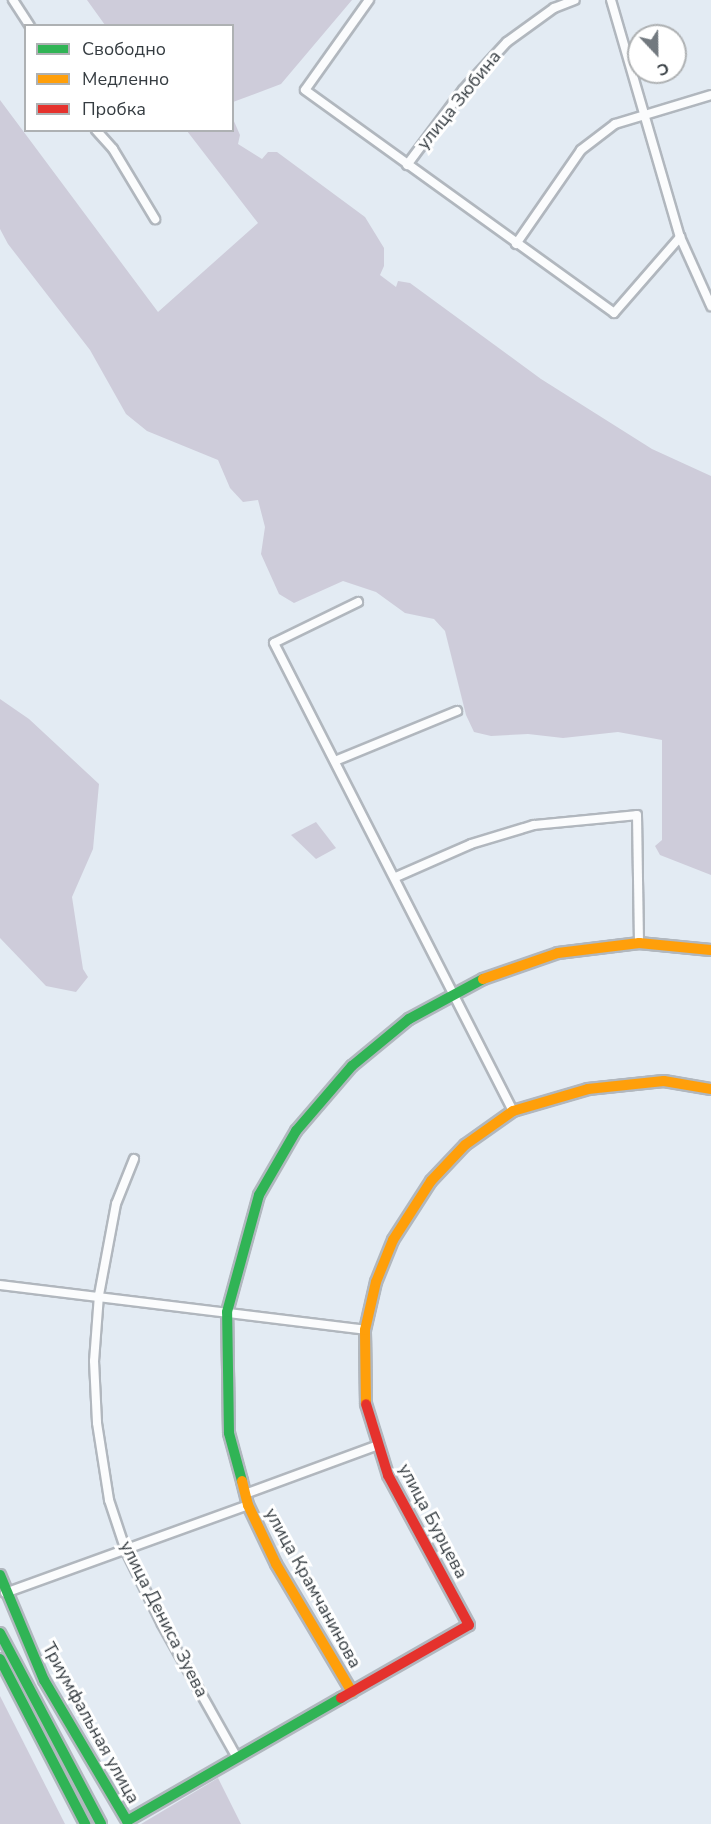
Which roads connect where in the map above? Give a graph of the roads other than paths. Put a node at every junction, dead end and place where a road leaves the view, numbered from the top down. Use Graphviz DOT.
graph roads {
  1 [pos="13,0"];
  2 [pos="369,0"];
  3 [pos="575,0"];
  4 [pos="611,0"];
  5 [pos="29,24"];
  6 [pos="711,95"];
  7 [pos="642,114"];
  8 [pos="98,132"];
  9 [pos="407,165"];
  10 [pos="155,219"];
  11 [pos="680,237"];
  12 [pos="516,244"];
  13 [pos="711,306"];
  14 [pos="358,602"];
  15 [pos="457,711"];
  16 [pos="335,760"];
  17 [pos="396,877"];
  18 [pos="639,943"];
  19 [pos="711,950"];
  20 [pos="454,992"];
  21 [pos="711,1089"];
  22 [pos="513,1111"];
  23 [pos="134,1160"];
  24 [pos="0,1284"];
  25 [pos="99,1294"];
  26 [pos="227,1312"];
  27 [pos="365,1330"];
  28 [pos="378,1445"];
  29 [pos="247,1499"];
  30 [pos="126,1551"];
  31 [pos="0,1575"];
  32 [pos="5,1593"];
  33 [pos="0,1633"];
  34 [pos="0,1659"];
  35 [pos="352,1692"];
  36 [pos="236,1755"];
  37 [pos="85,1824"];
  38 [pos="101,1824"];
  1 -- 5 [label="street"];
  2 -- 9 [label="street"];
  3 -- 9 [label="street, улица Зюбина"];
  4 -- 7 [label="street"];
  6 -- 7 [label="street"];
  7 -- 11 [label="street"];
  7 -- 12 [label="street"];
  8 -- 10 [label="street"];
  9 -- 12 [label="street"];
  11 -- 12 [label="street"];
  11 -- 13 [label="street"];
  14 -- 16 [label="street"];
  15 -- 16 [label="street"];
  16 -- 17 [label="street"];
  17 -- 18 [label="street"];
  17 -- 20 [label="street"];
  18 -- 19 [label="street, улица Крамчанинова"];
  18 -- 20 [label="street, улица Крамчанинова"];
  20 -- 22 [label="street"];
  20 -- 26 [label="street, улица Крамчанинова"];
  21 -- 22 [label="street, улица Бурцева"];
  22 -- 27 [label="street, улица Бурцева"];
  23 -- 25 [label="street, улица Дениса Зуева"];
  24 -- 25 [label="street"];
  25 -- 26 [label="street"];
  25 -- 30 [label="street, улица Дениса Зуева"];
  26 -- 27 [label="street"];
  26 -- 29 [label="street, улица Крамчанинова"];
  27 -- 28 [label="street, улица Бурцева"];
  28 -- 29 [label="street"];
  28 -- 35 [label="street, улица Бурцева"];
  29 -- 30 [label="street"];
  29 -- 35 [label="street, улица Крамчанинова"];
  30 -- 32 [label="street"];
  30 -- 36 [label="street, улица Дениса Зуева"];
  31 -- 32 [label="street, Триумфальная улица"];
  32 -- 36 [label="street, Триумфальная улица"];
  33 -- 38 [label="street"];
  34 -- 37 [label="street"];
  35 -- 36 [label="street"];
}
